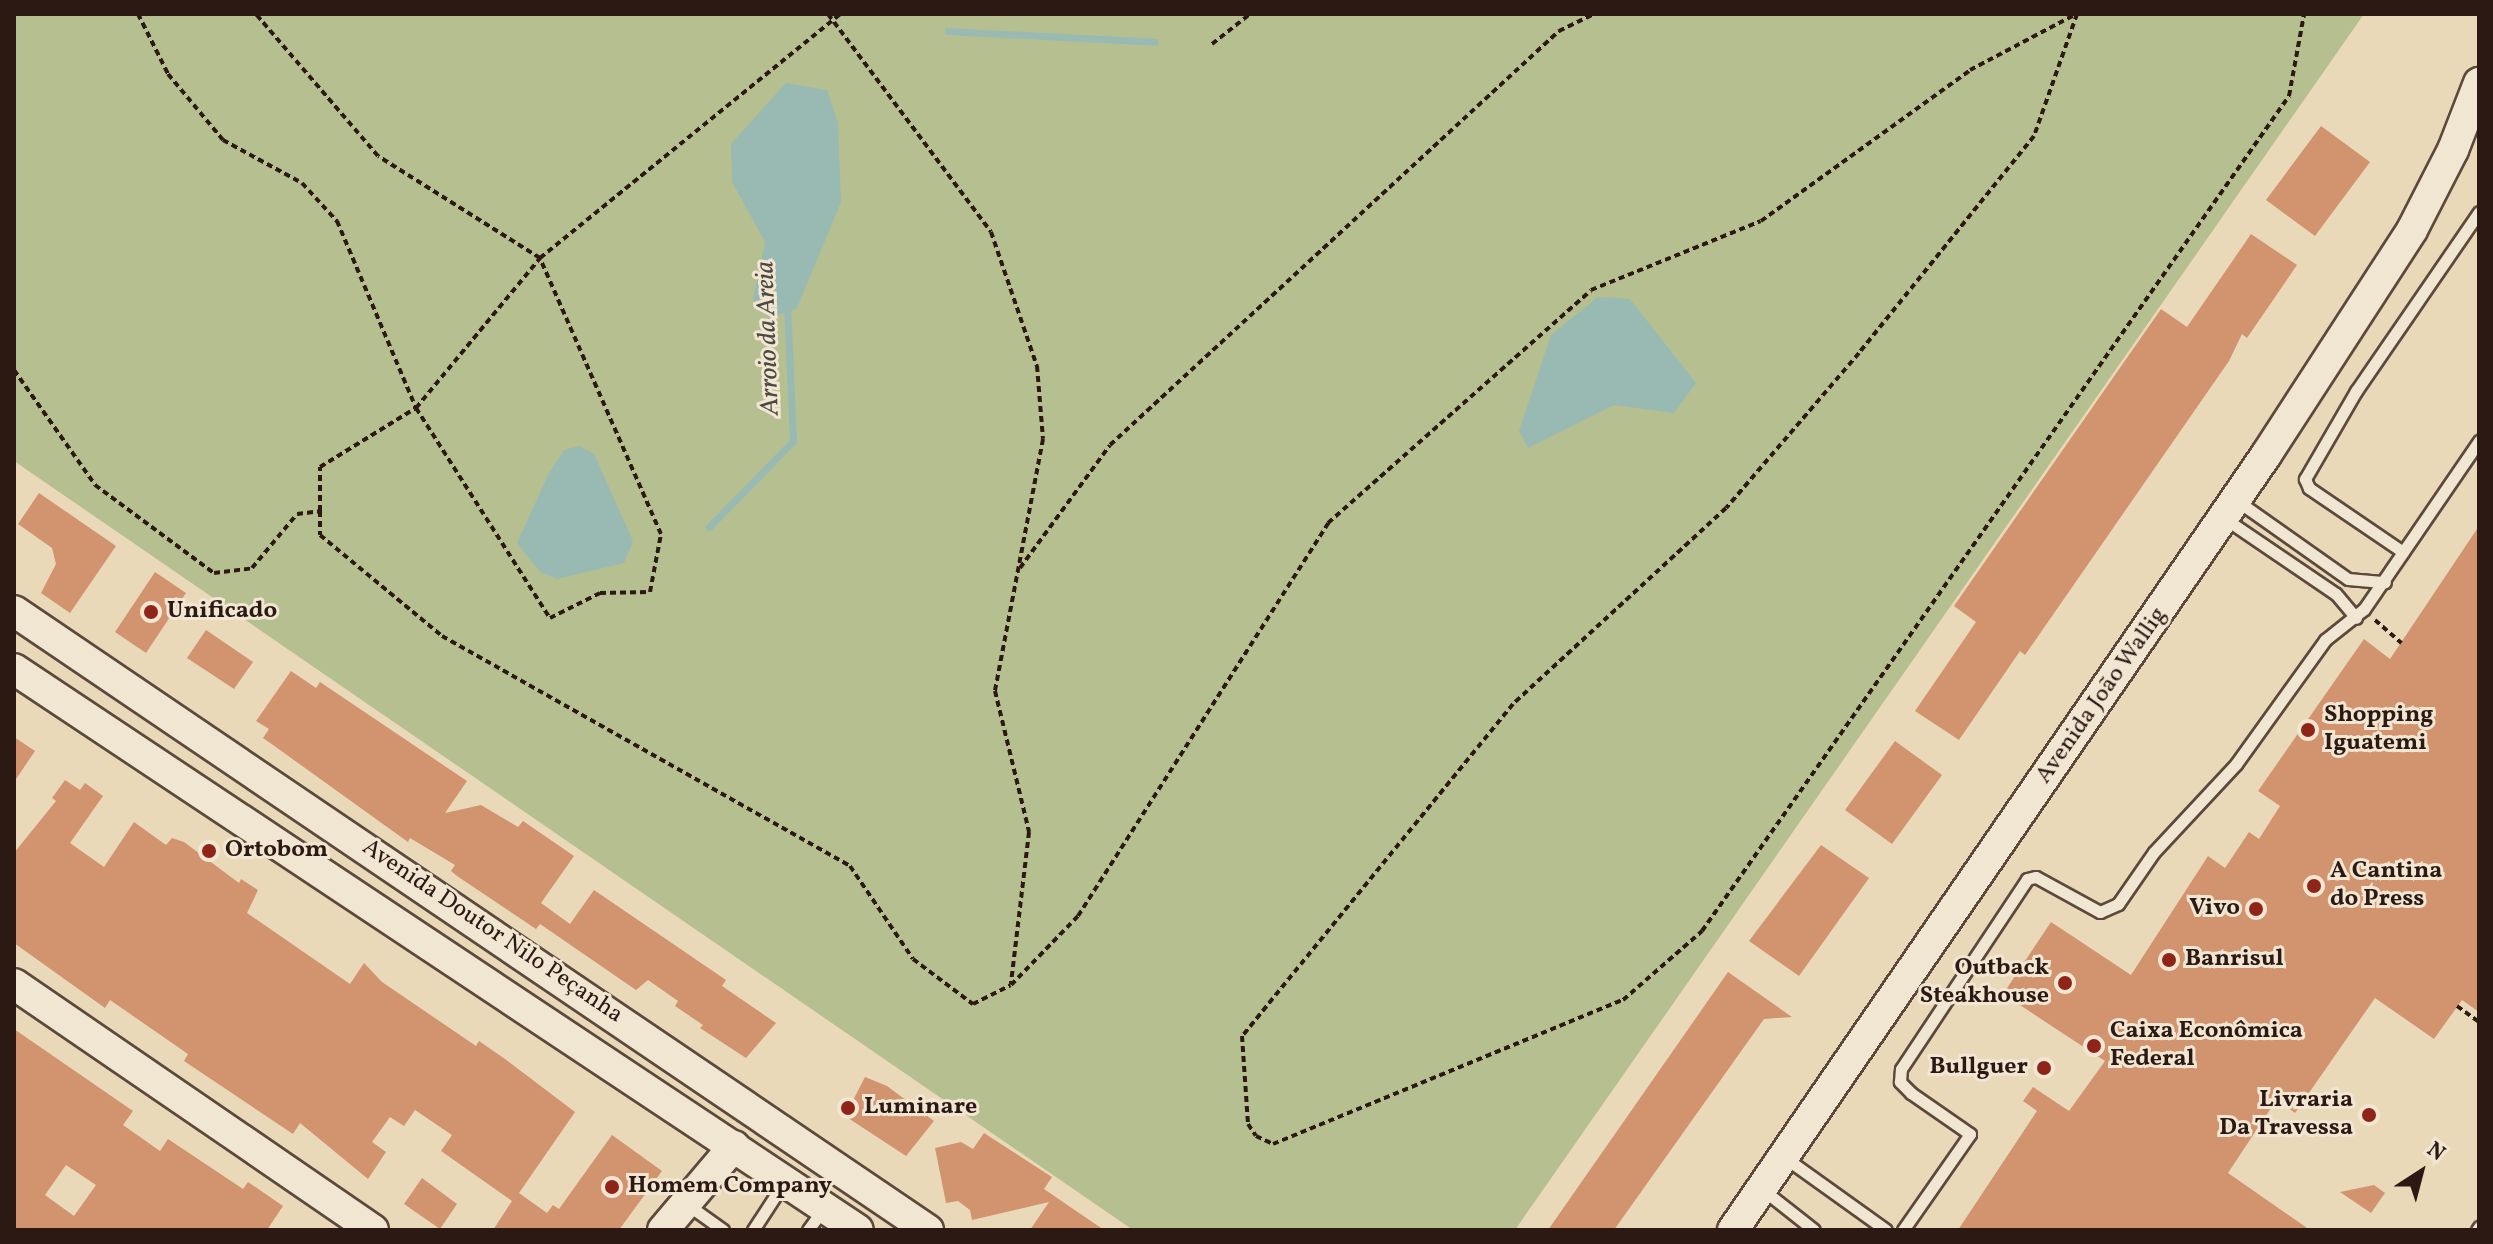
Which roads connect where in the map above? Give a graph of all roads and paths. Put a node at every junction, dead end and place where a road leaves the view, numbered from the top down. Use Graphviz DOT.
graph roads {
  1 [pos="138,14"];
  2 [pos="256,14"];
  3 [pos="828,14"];
  4 [pos="840,14"];
  5 [pos="1250,14"];
  6 [pos="1594,14"];
  7 [pos="2076,14"];
  8 [pos="2304,14"];
  9 [pos="833,20"];
  10 [pos="1212,44"];
  11 [pos="2479,83"];
  12 [pos="2479,117"];
  13 [pos="2453,150"];
  14 [pos="2479,212"];
  15 [pos="540,258"];
  16 [pos="14,370"];
  17 [pos="416,408"];
  18 [pos="2479,441"];
  19 [pos="2230,509"];
  20 [pos="320,511"];
  21 [pos="2403,552"];
  22 [pos="1019,569"];
  23 [pos="2385,582"];
  24 [pos="14,611"];
  25 [pos="2356,618"];
  26 [pos="14,669"];
  27 [pos="14,984"];
  28 [pos="1011,985"];
  29 [pos="2457,1006"];
  30 [pos="2479,1022"];
  31 [pos="734,1146"];
  32 [pos="807,1147"];
  33 [pos="1784,1157"];
  34 [pos="786,1181"];
  35 [pos="1762,1189"];
  36 [pos="686,1203"];
  37 [pos="816,1218"];
  38 [pos="373,1230"];
  39 [pos="663,1230"];
  40 [pos="723,1230"];
  41 [pos="753,1230"];
  42 [pos="858,1230"];
  43 [pos="928,1230"];
  44 [pos="1733,1230"];
  45 [pos="1814,1230"];
  46 [pos="1886,1230"];
  47 [pos="1903,1230"];
  1 -- 17 [label="path"];
  2 -- 15 [label="path"];
  3 -- 9 [label="path"];
  4 -- 9 [label="path"];
  5 -- 10 [label="path"];
  6 -- 22 [label="path"];
  7 -- 8 [label="path"];
  7 -- 28 [label="path"];
  9 -- 15 [label="path"];
  9 -- 22 [label="path"];
  11 -- 13 [label="main road, Avenida João Wallig"];
  12 -- 13 [label="main road, Avenida João Wallig"];
  13 -- 19 [label="main road, Avenida João Wallig"];
  14 -- 21 [label="lane"];
  15 -- 17 [label="path"];
  15 -- 17 [label="path"];
  16 -- 20 [label="path"];
  17 -- 20 [label="path"];
  18 -- 21 [label="lane"];
  19 -- 23 [label="lane"];
  19 -- 25 [label="lane"];
  19 -- 33 [label="main road, Avenida João Wallig"];
  20 -- 28 [label="path"];
  21 -- 23 [label="lane"];
  22 -- 28 [label="path"];
  23 -- 25 [label="lane"];
  24 -- 32 [label="main road, Avenida Doutor Nilo Peçanha"];
  25 -- 47 [label="lane"];
  26 -- 31 [label="main road, Avenida Doutor Nilo Peçanha"];
  27 -- 38 [label="main road"];
  29 -- 30 [label="path"];
  31 -- 32 [label="main road"];
  31 -- 34 [label="main road, Avenida Doutor Nilo Peçanha"];
  31 -- 36 [label="main road"];
  32 -- 43 [label="main road, Avenida Doutor Nilo Peçanha"];
  33 -- 35 [label="main road, Avenida João Wallig"];
  33 -- 46 [label="lane"];
  34 -- 37 [label="main road, Avenida Doutor Nilo Peçanha"];
  34 -- 41 [label="lane"];
  35 -- 44 [label="main road, Avenida João Wallig"];
  35 -- 45 [label="lane"];
  36 -- 39 [label="main road"];
  36 -- 40 [label="lane"];
  37 -- 42 [label="main road, Avenida Doutor Nilo Peçanha"];
}
